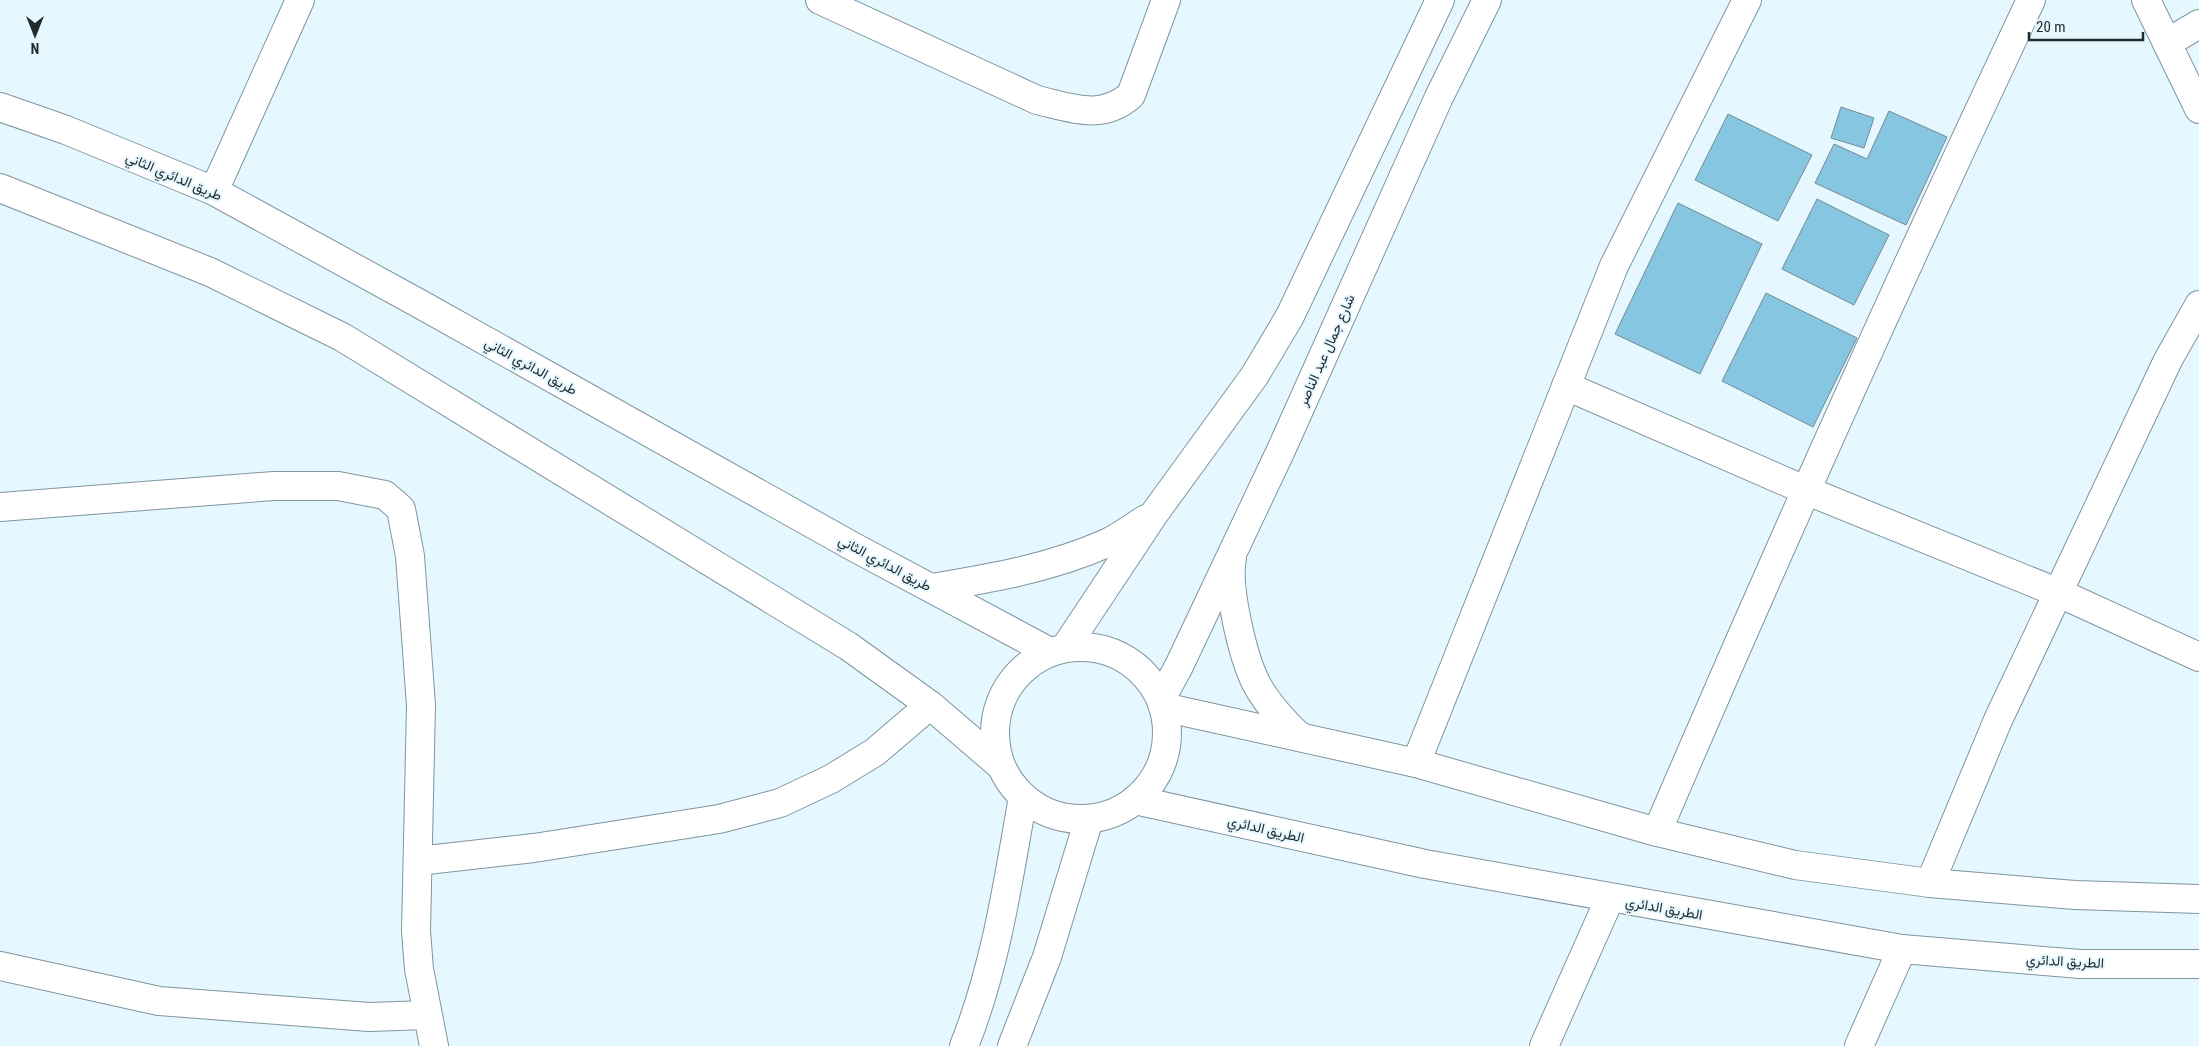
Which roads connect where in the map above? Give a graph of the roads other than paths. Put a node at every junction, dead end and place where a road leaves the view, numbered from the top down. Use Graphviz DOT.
graph roads {
  1 [pos="300,0"];
  2 [pos="820,0"];
  3 [pos="1166,0"];
  4 [pos="1440,0"];
  5 [pos="1487,0"];
  6 [pos="1747,0"];
  7 [pos="2031,0"];
  8 [pos="2146,0"];
  9 [pos="2199,24"];
  10 [pos="2167,43"];
  11 [pos="0,107"];
  12 [pos="2199,109"];
  13 [pos="0,188"];
  14 [pos="214,191"];
  15 [pos="2199,305"];
  16 [pos="1566,386"];
  17 [pos="1805,490"];
  18 [pos="0,507"];
  19 [pos="1154,514"];
  20 [pos="1233,552"];
  21 [pos="932,588"];
  22 [pos="2059,593"];
  23 [pos="1058,650"];
  24 [pos="2199,657"];
  25 [pos="1162,703"];
  26 [pos="930,705"];
  27 [pos="1300,737"];
  28 [pos="1416,763"];
  29 [pos="1000,764"];
  30 [pos="1023,797"];
  31 [pos="1135,800"];
  32 [pos="1089,819"];
  33 [pos="1657,832"];
  34 [pos="418,861"];
  35 [pos="1930,883"];
  36 [pos="1610,898"];
  37 [pos="2199,899"];
  38 [pos="1902,949"];
  39 [pos="2199,964"];
  40 [pos="0,966"];
  41 [pos="427,1015"];
  42 [pos="434,1046"];
  43 [pos="964,1046"];
  44 [pos="1012,1046"];
  45 [pos="1544,1046"];
  46 [pos="1859,1046"];
  1 -- 14 [label="main road"];
  2 -- 3 [label="main road"];
  4 -- 19 [label="main road"];
  5 -- 20 [label="main road, شارع جمال عبد الناصر"];
  6 -- 16 [label="main road"];
  7 -- 17 [label="main road"];
  8 -- 10 [label="main road"];
  9 -- 10 [label="main road"];
  10 -- 12 [label="main road"];
  11 -- 14 [label="main road, طريق الدائري الثاني"];
  13 -- 26 [label="main road"];
  14 -- 21 [label="main road, طريق الدائري الثاني"];
  15 -- 22 [label="main road"];
  16 -- 17 [label="main road"];
  16 -- 28 [label="main road"];
  17 -- 22 [label="main road"];
  17 -- 33 [label="main road"];
  18 -- 34 [label="main road"];
  19 -- 21 [label="main road"];
  19 -- 23 [label="main road"];
  20 -- 25 [label="main road, شارع جمال عبد الناصر"];
  20 -- 27 [label="main road"];
  21 -- 23 [label="main road, طريق الدائري الثاني"];
  22 -- 24 [label="main road"];
  22 -- 35 [label="main road"];
  23 -- 25 [label="main road"];
  23 -- 29 [label="main road"];
  25 -- 27 [label="main road"];
  25 -- 31 [label="main road"];
  26 -- 29 [label="main road"];
  26 -- 34 [label="main road"];
  27 -- 28 [label="main road"];
  28 -- 33 [label="main road"];
  29 -- 30 [label="main road"];
  30 -- 32 [label="main road"];
  30 -- 43 [label="main road"];
  31 -- 32 [label="main road"];
  31 -- 36 [label="main road, الطريق الدائري"];
  32 -- 44 [label="main road"];
  33 -- 35 [label="main road"];
  34 -- 41 [label="main road"];
  35 -- 37 [label="main road"];
  36 -- 38 [label="main road, الطريق الدائري"];
  36 -- 45 [label="main road"];
  38 -- 39 [label="main road, الطريق الدائري"];
  38 -- 46 [label="main road"];
  40 -- 41 [label="main road"];
  41 -- 42 [label="main road"];
}
